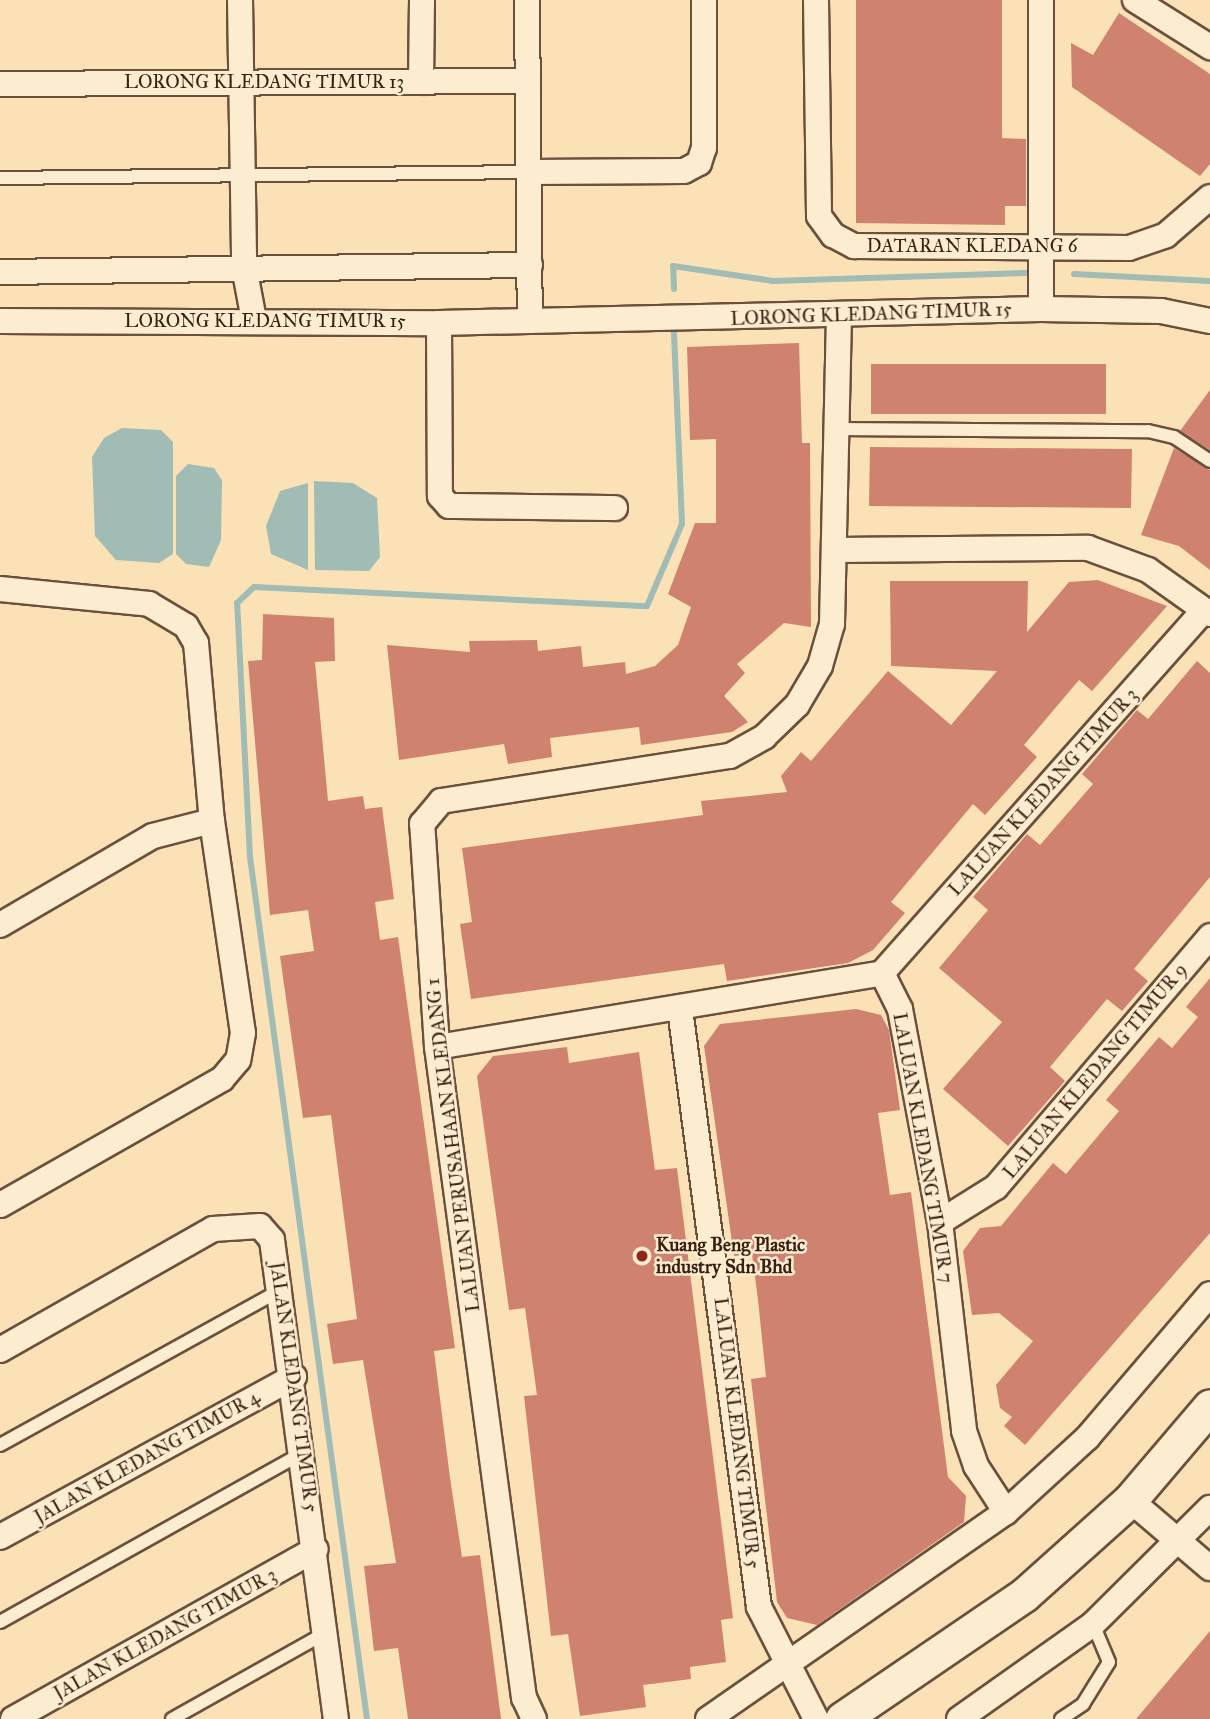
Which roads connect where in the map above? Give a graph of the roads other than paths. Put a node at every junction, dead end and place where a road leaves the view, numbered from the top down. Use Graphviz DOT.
graph roads {
  1 [pos="240,0"];
  2 [pos="422,0"];
  3 [pos="527,0"];
  4 [pos="704,0"];
  5 [pos="816,0"];
  6 [pos="1041,0"];
  7 [pos="1135,0"];
  8 [pos="1210,47"];
  9 [pos="527,81"];
  10 [pos="421,82"];
  11 [pos="241,83"];
  12 [pos="0,84"];
  13 [pos="530,172"];
  14 [pos="242,175"];
  15 [pos="0,178"];
  16 [pos="1210,197"];
  17 [pos="1044,247"];
  18 [pos="530,265"];
  19 [pos="244,267"];
  20 [pos="0,272"];
  21 [pos="1041,309"];
  22 [pos="839,317"];
  23 [pos="254,320"];
  24 [pos="0,321"];
  25 [pos="530,321"];
  26 [pos="1210,321"];
  27 [pos="439,323"];
  28 [pos="836,429"];
  29 [pos="1210,461"];
  30 [pos="615,508"];
  31 [pos="835,550"];
  32 [pos="0,589"];
  33 [pos="1207,612"];
  34 [pos="212,821"];
  35 [pos="0,925"];
  36 [pos="1210,936"];
  37 [pos="882,974"];
  38 [pos="680,1009"];
  39 [pos="438,1047"];
  40 [pos="0,1205"];
  41 [pos="940,1222"];
  42 [pos="281,1290"];
  43 [pos="1210,1294"];
  44 [pos="0,1350"];
  45 [pos="294,1377"];
  46 [pos="1210,1406"];
  47 [pos="0,1445"];
  48 [pos="305,1451"];
  49 [pos="1130,1500"];
  50 [pos="1210,1508"];
  51 [pos="1006,1512"];
  52 [pos="0,1537"];
  53 [pos="1180,1543"];
  54 [pos="316,1549"];
  55 [pos="1210,1568"];
  56 [pos="0,1622"];
  57 [pos="1093,1624"];
  58 [pos="328,1632"];
  59 [pos="789,1668"];
  60 [pos="13,1719"];
  61 [pos="172,1719"];
  62 [pos="336,1719"];
  63 [pos="534,1719"];
  64 [pos="708,1719"];
  65 [pos="816,1719"];
  66 [pos="842,1719"];
  67 [pos="959,1719"];
  68 [pos="1061,1719"];
  1 -- 11 [label="street"];
  2 -- 10 [label="street"];
  3 -- 9 [label="street"];
  4 -- 13 [label="street"];
  5 -- 17 [label="street, DATARAN KLEDANG 6"];
  6 -- 17 [label="street"];
  7 -- 8 [label="street"];
  9 -- 10 [label="street, LORONG KLEDANG TIMUR 13"];
  9 -- 13 [label="street"];
  10 -- 11 [label="street, LORONG KLEDANG TIMUR 13"];
  11 -- 12 [label="street, LORONG KLEDANG TIMUR 13"];
  11 -- 14 [label="street"];
  13 -- 14 [label="lane"];
  13 -- 18 [label="street"];
  14 -- 15 [label="lane"];
  14 -- 19 [label="street"];
  16 -- 17 [label="street, DATARAN KLEDANG 6"];
  17 -- 21 [label="street"];
  18 -- 19 [label="street"];
  18 -- 25 [label="street"];
  19 -- 20 [label="street"];
  19 -- 23 [label="street"];
  21 -- 22 [label="street, LORONG KLEDANG TIMUR 15"];
  21 -- 26 [label="street, LORONG KLEDANG TIMUR 15"];
  22 -- 25 [label="street, LORONG KLEDANG TIMUR 15"];
  22 -- 28 [label="street, LALUAN PERUSAHAAN KLEDANG 1"];
  23 -- 24 [label="street, LORONG KLEDANG TIMUR 15"];
  23 -- 27 [label="street, LORONG KLEDANG TIMUR 15"];
  25 -- 27 [label="street, LORONG KLEDANG TIMUR 15"];
  27 -- 30 [label="street"];
  28 -- 29 [label="lane"];
  28 -- 31 [label="street, LALUAN PERUSAHAAN KLEDANG 1"];
  31 -- 33 [label="street"];
  31 -- 39 [label="street, LALUAN PERUSAHAAN KLEDANG 1"];
  32 -- 34 [label="street"];
  33 -- 37 [label="street, LALUAN KLEDANG TIMUR 3"];
  34 -- 35 [label="street"];
  34 -- 40 [label="street"];
  36 -- 41 [label="street, LALUAN KLEDANG TIMUR 9"];
  37 -- 38 [label="street"];
  37 -- 41 [label="street, LALUAN KLEDANG TIMUR 7"];
  38 -- 39 [label="street"];
  38 -- 59 [label="street, LALUAN KLEDANG TIMUR 5"];
  39 -- 63 [label="street, LALUAN PERUSAHAAN KLEDANG 1"];
  41 -- 51 [label="street, LALUAN KLEDANG TIMUR 7"];
  42 -- 44 [label="street, JALAN KLEDANG TIMUR 5"];
  42 -- 45 [label="street, JALAN KLEDANG TIMUR 5"];
  42 -- 47 [label="lane"];
  43 -- 51 [label="street"];
  45 -- 48 [label="street, JALAN KLEDANG TIMUR 5"];
  45 -- 52 [label="street, JALAN KLEDANG TIMUR 4"];
  46 -- 49 [label="street"];
  48 -- 54 [label="street, JALAN KLEDANG TIMUR 5"];
  48 -- 56 [label="lane"];
  49 -- 53 [label="street"];
  49 -- 66 [label="street"];
  50 -- 53 [label="street"];
  51 -- 59 [label="street"];
  53 -- 55 [label="street"];
  53 -- 57 [label="street"];
  54 -- 58 [label="street, JALAN KLEDANG TIMUR 5"];
  54 -- 60 [label="street, JALAN KLEDANG TIMUR 3"];
  57 -- 67 [label="street"];
  57 -- 68 [label="lane"];
  58 -- 61 [label="lane"];
  58 -- 62 [label="street, JALAN KLEDANG TIMUR 5"];
  59 -- 64 [label="street"];
  59 -- 65 [label="street, LALUAN KLEDANG TIMUR 5"];
}
